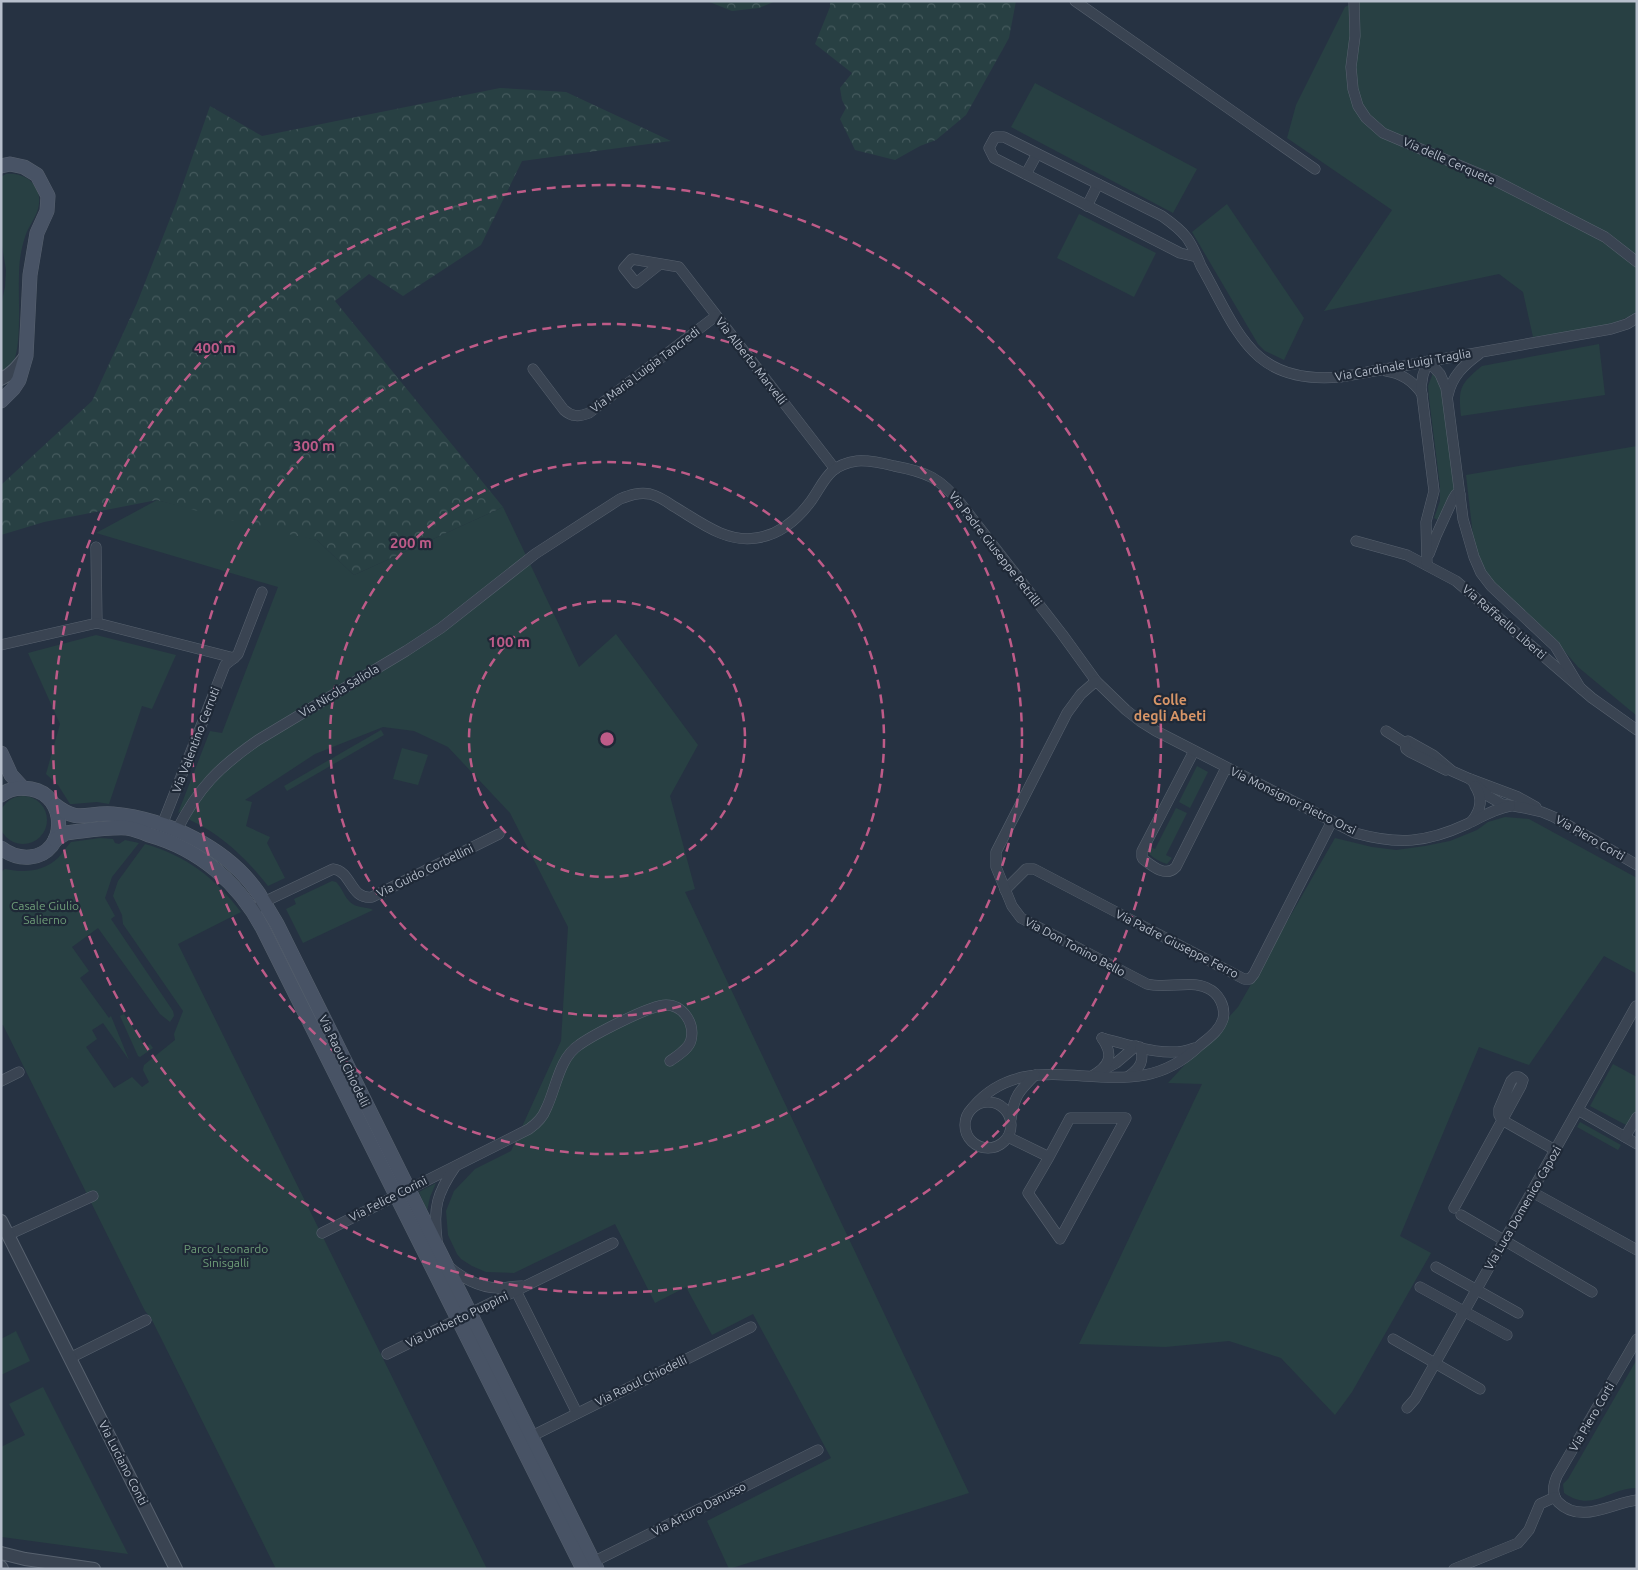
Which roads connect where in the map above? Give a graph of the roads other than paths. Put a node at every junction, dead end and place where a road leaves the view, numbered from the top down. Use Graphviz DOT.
graph roads {
  1 [pos="1074,1"];
  2 [pos="1354,1"];
  3 [pos="1037,154"];
  4 [pos="4,163"];
  5 [pos="1315,169"];
  6 [pos="1026,174"];
  7 [pos="1098,184"];
  8 [pos="1088,206"];
  9 [pos="1197,257"];
  10 [pos="1637,262"];
  11 [pos="660,264"];
  12 [pos="716,316"];
  13 [pos="1637,318"];
  14 [pos="1482,352"];
  15 [pos="26,356"];
  16 [pos="1428,361"];
  17 [pos="533,369"];
  18 [pos="1381,370"];
  19 [pos="1,379"];
  20 [pos="1422,394"];
  21 [pos="1448,396"];
  22 [pos="1,400"];
  23 [pos="835,469"];
  24 [pos="1460,494"];
  25 [pos="1356,541"];
  26 [pos="96,547"];
  27 [pos="1426,565"];
  28 [pos="262,592"];
  29 [pos="97,623"];
  30 [pos="1,645"];
  31 [pos="234,658"];
  32 [pos="1096,682"];
  33 [pos="1581,688"];
  34 [pos="1637,730"];
  35 [pos="1386,731"];
  36 [pos="1194,751"];
  37 [pos="1,753"];
  38 [pos="1226,768"];
  39 [pos="1470,779"];
  40 [pos="23,788"];
  41 [pos="1,794"];
  42 [pos="55,806"];
  43 [pos="1510,806"];
  44 [pos="1542,812"];
  45 [pos="1332,821"];
  46 [pos="1470,823"];
  47 [pos="162,825"];
  48 [pos="177,830"];
  49 [pos="499,834"];
  50 [pos="55,840"];
  51 [pos="1,848"];
  52 [pos="22,858"];
  53 [pos="1,860"];
  54 [pos="1637,865"];
  55 [pos="1005,890"];
  56 [pos="264,903"];
  57 [pos="252,911"];
  58 [pos="1636,1006"];
  59 [pos="1202,1044"];
  60 [pos="1138,1047"];
  61 [pos="670,1061"];
  62 [pos="19,1072"];
  63 [pos="1036,1074"];
  64 [pos="1097,1074"];
  65 [pos="1128,1077"];
  66 [pos="1,1081"];
  67 [pos="973,1107"];
  68 [pos="1578,1110"];
  69 [pos="1637,1117"];
  70 [pos="1010,1119"];
  71 [pos="1008,1137"];
  72 [pos="1625,1137"];
  73 [pos="1637,1144"];
  74 [pos="1556,1150"];
  75 [pos="1049,1157"];
  76 [pos="455,1166"];
  77 [pos="402,1192"];
  78 [pos="1532,1192"];
  79 [pos="93,1196"];
  80 [pos="1,1221"];
  81 [pos="322,1232"];
  82 [pos="8,1235"];
  83 [pos="1504,1241"];
  84 [pos="613,1243"];
  85 [pos="1637,1250"];
  86 [pos="441,1255"];
  87 [pos="1436,1266"];
  88 [pos="528,1285"];
  89 [pos="1420,1287"];
  90 [pos="1476,1290"];
  91 [pos="516,1291"];
  92 [pos="1592,1292"];
  93 [pos="1464,1311"];
  94 [pos="1518,1313"];
  95 [pos="464,1316"];
  96 [pos="146,1320"];
  97 [pos="751,1327"];
  98 [pos="1507,1334"];
  99 [pos="1393,1339"];
  100 [pos="1637,1339"];
  101 [pos="387,1354"];
  102 [pos="70,1358"];
  103 [pos="1434,1363"];
  104 [pos="1480,1389"];
  105 [pos="1407,1408"];
  106 [pos="577,1413"];
  107 [pos="526,1440"];
  108 [pos="818,1450"];
  109 [pos="1555,1497"];
  110 [pos="1637,1500"];
  111 [pos="1,1553"];
  112 [pos="587,1567"];
  113 [pos="94,1569"];
  114 [pos="176,1569"];
  115 [pos="1454,1569"];
  1 -- 5 [label="street"];
  2 -- 10 [label="street, Via delle Cerquete"];
  3 -- 6 [label="street"];
  3 -- 6 [label="street, Via Cardinale Luigi Traglia"];
  3 -- 7 [label="street, Via Cardinale Luigi Traglia"];
  4 -- 15 [label="main road"];
  6 -- 8 [label="street, Via Cardinale Luigi Traglia"];
  7 -- 8 [label="street"];
  7 -- 9 [label="street, Via Cardinale Luigi Traglia"];
  8 -- 9 [label="street, Via Cardinale Luigi Traglia"];
  9 -- 18 [label="street, Via Cardinale Luigi Traglia"];
  11 -- 12 [label="street, Via Alberto Marvelli"];
  12 -- 17 [label="street, Via Maria Luigia Tancredi"];
  12 -- 23 [label="street, Via Alberto Marvelli"];
  13 -- 14 [label="street, Via Cardinale Luigi Traglia"];
  14 -- 16 [label="street, Via Cardinale Luigi Traglia"];
  14 -- 21 [label="street"];
  15 -- 19 [label="street"];
  15 -- 22 [label="main road"];
  16 -- 18 [label="street, Via Cardinale Luigi Traglia"];
  16 -- 20 [label="street"];
  16 -- 21 [label="street"];
  18 -- 20 [label="street"];
  20 -- 27 [label="street"];
  21 -- 24 [label="street"];
  23 -- 32 [label="street, Via Padre Giuseppe Petrilli"];
  23 -- 48 [label="street, Via Nicola Saliola"];
  24 -- 27 [label="street"];
  24 -- 33 [label="street"];
  25 -- 27 [label="street, Via Raffaello Liberti"];
  26 -- 29 [label="street"];
  27 -- 33 [label="street, Via Raffaello Liberti"];
  28 -- 31 [label="street, Via Valentino Cerruti"];
  29 -- 30 [label="street"];
  29 -- 31 [label="street"];
  31 -- 47 [label="street, Via Valentino Cerruti"];
  32 -- 36 [label="street, Via Monsignor Pietro Orsi"];
  32 -- 55 [label="street, Via Don Tonino Bello"];
  33 -- 34 [label="street, Via Raffaello Liberti"];
  35 -- 39 [label="street, Via Piero Corti"];
  36 -- 38 [label="street, Via Monsignor Pietro Orsi"];
  36 -- 38 [label="street"];
  37 -- 40 [label="main road"];
  38 -- 45 [label="street, Via Monsignor Pietro Orsi"];
  39 -- 43 [label="street, Via Piero Corti"];
  39 -- 44 [label="street, Via Piero Corti"];
  39 -- 46 [label="street"];
  40 -- 41 [label="main road"];
  40 -- 42 [label="main road, Via Raoul Chiodelli"];
  42 -- 47 [label="main road, Via Raoul Chiodelli"];
  42 -- 50 [label="main road"];
  43 -- 44 [label="street, Via Piero Corti"];
  43 -- 46 [label="street, Via Monsignor Pietro Orsi"];
  44 -- 54 [label="street, Via Piero Corti"];
  45 -- 46 [label="street, Via Monsignor Pietro Orsi"];
  45 -- 55 [label="street, Via Padre Giuseppe Ferro"];
  47 -- 48 [label="main road, Via Raoul Chiodelli"];
  48 -- 56 [label="main road, Via Raoul Chiodelli"];
  49 -- 56 [label="street, Via Guido Corbellini"];
  50 -- 52 [label="main road"];
  50 -- 57 [label="main road, Via Raoul Chiodelli"];
  51 -- 52 [label="main road"];
  52 -- 53 [label="street"];
  55 -- 59 [label="street, Via Don Tonino Bello"];
  56 -- 57 [label="street, Via Guido Corbellini"];
  56 -- 77 [label="main road, Via Raoul Chiodelli"];
  57 -- 77 [label="main road, Via Raoul Chiodelli"];
  58 -- 68 [label="street, Via Luca Domenico Capozi"];
  59 -- 60 [label="street, Via Don Tonino Bello"];
  59 -- 65 [label="street, Via Don Tonino Bello"];
  60 -- 64 [label="street"];
  60 -- 64 [label="street, Via Don Tonino Bello"];
  60 -- 65 [label="street"];
  61 -- 76 [label="street, Via Felice Corini"];
  62 -- 66 [label="street"];
  63 -- 64 [label="street, Via Don Tonino Bello"];
  63 -- 67 [label="street, Via Don Tonino Bello"];
  63 -- 70 [label="street"];
  64 -- 65 [label="street, Via Don Tonino Bello"];
  67 -- 70 [label="street"];
  67 -- 71 [label="street"];
  68 -- 72 [label="street"];
  68 -- 74 [label="street, Via Luca Domenico Capozi"];
  69 -- 72 [label="street"];
  70 -- 71 [label="street"];
  71 -- 75 [label="street"];
  72 -- 73 [label="street"];
  74 -- 78 [label="street, Via Luca Domenico Capozi"];
  74 -- 83 [label="street"];
  75 -- 75 [label="street"];
  76 -- 77 [label="street, Via Felice Corini"];
  76 -- 86 [label="street, Via Felice Corini"];
  77 -- 81 [label="street, Via Felice Corini"];
  77 -- 86 [label="main road, Via Raoul Chiodelli"];
  77 -- 95 [label="main road, Via Raoul Chiodelli"];
  78 -- 83 [label="street, Via Luca Domenico Capozi"];
  78 -- 85 [label="street"];
  79 -- 82 [label="street"];
  80 -- 82 [label="street, Via Luciano Conti"];
  82 -- 102 [label="street, Via Luciano Conti"];
  83 -- 90 [label="street, Via Luca Domenico Capozi"];
  83 -- 92 [label="street"];
  84 -- 88 [label="street, Via Umberto Puppini"];
  86 -- 88 [label="street, Via Umberto Puppini"];
  86 -- 95 [label="main road, Via Raoul Chiodelli"];
  87 -- 90 [label="street"];
  88 -- 91 [label="street, Via Umberto Puppini"];
  89 -- 93 [label="street"];
  90 -- 93 [label="street, Via Luca Domenico Capozi"];
  90 -- 94 [label="street"];
  91 -- 95 [label="street, Via Umberto Puppini"];
  91 -- 106 [label="street"];
  93 -- 98 [label="street"];
  93 -- 103 [label="street, Via Luca Domenico Capozi"];
  95 -- 101 [label="street, Via Umberto Puppini"];
  95 -- 107 [label="main road, Via Raoul Chiodelli"];
  96 -- 102 [label="street"];
  97 -- 106 [label="street, Via Raoul Chiodelli"];
  99 -- 103 [label="street"];
  100 -- 109 [label="street, Via Piero Corti"];
  102 -- 114 [label="street, Via Luciano Conti"];
  103 -- 104 [label="street"];
  103 -- 105 [label="street, Via Luca Domenico Capozi"];
  106 -- 107 [label="street, Via Raoul Chiodelli"];
  107 -- 112 [label="main road, Via Raoul Chiodelli"];
  108 -- 112 [label="street, Via Arturo Danusso"];
  109 -- 110 [label="street"];
  109 -- 115 [label="street"];
  111 -- 113 [label="street"];
}
